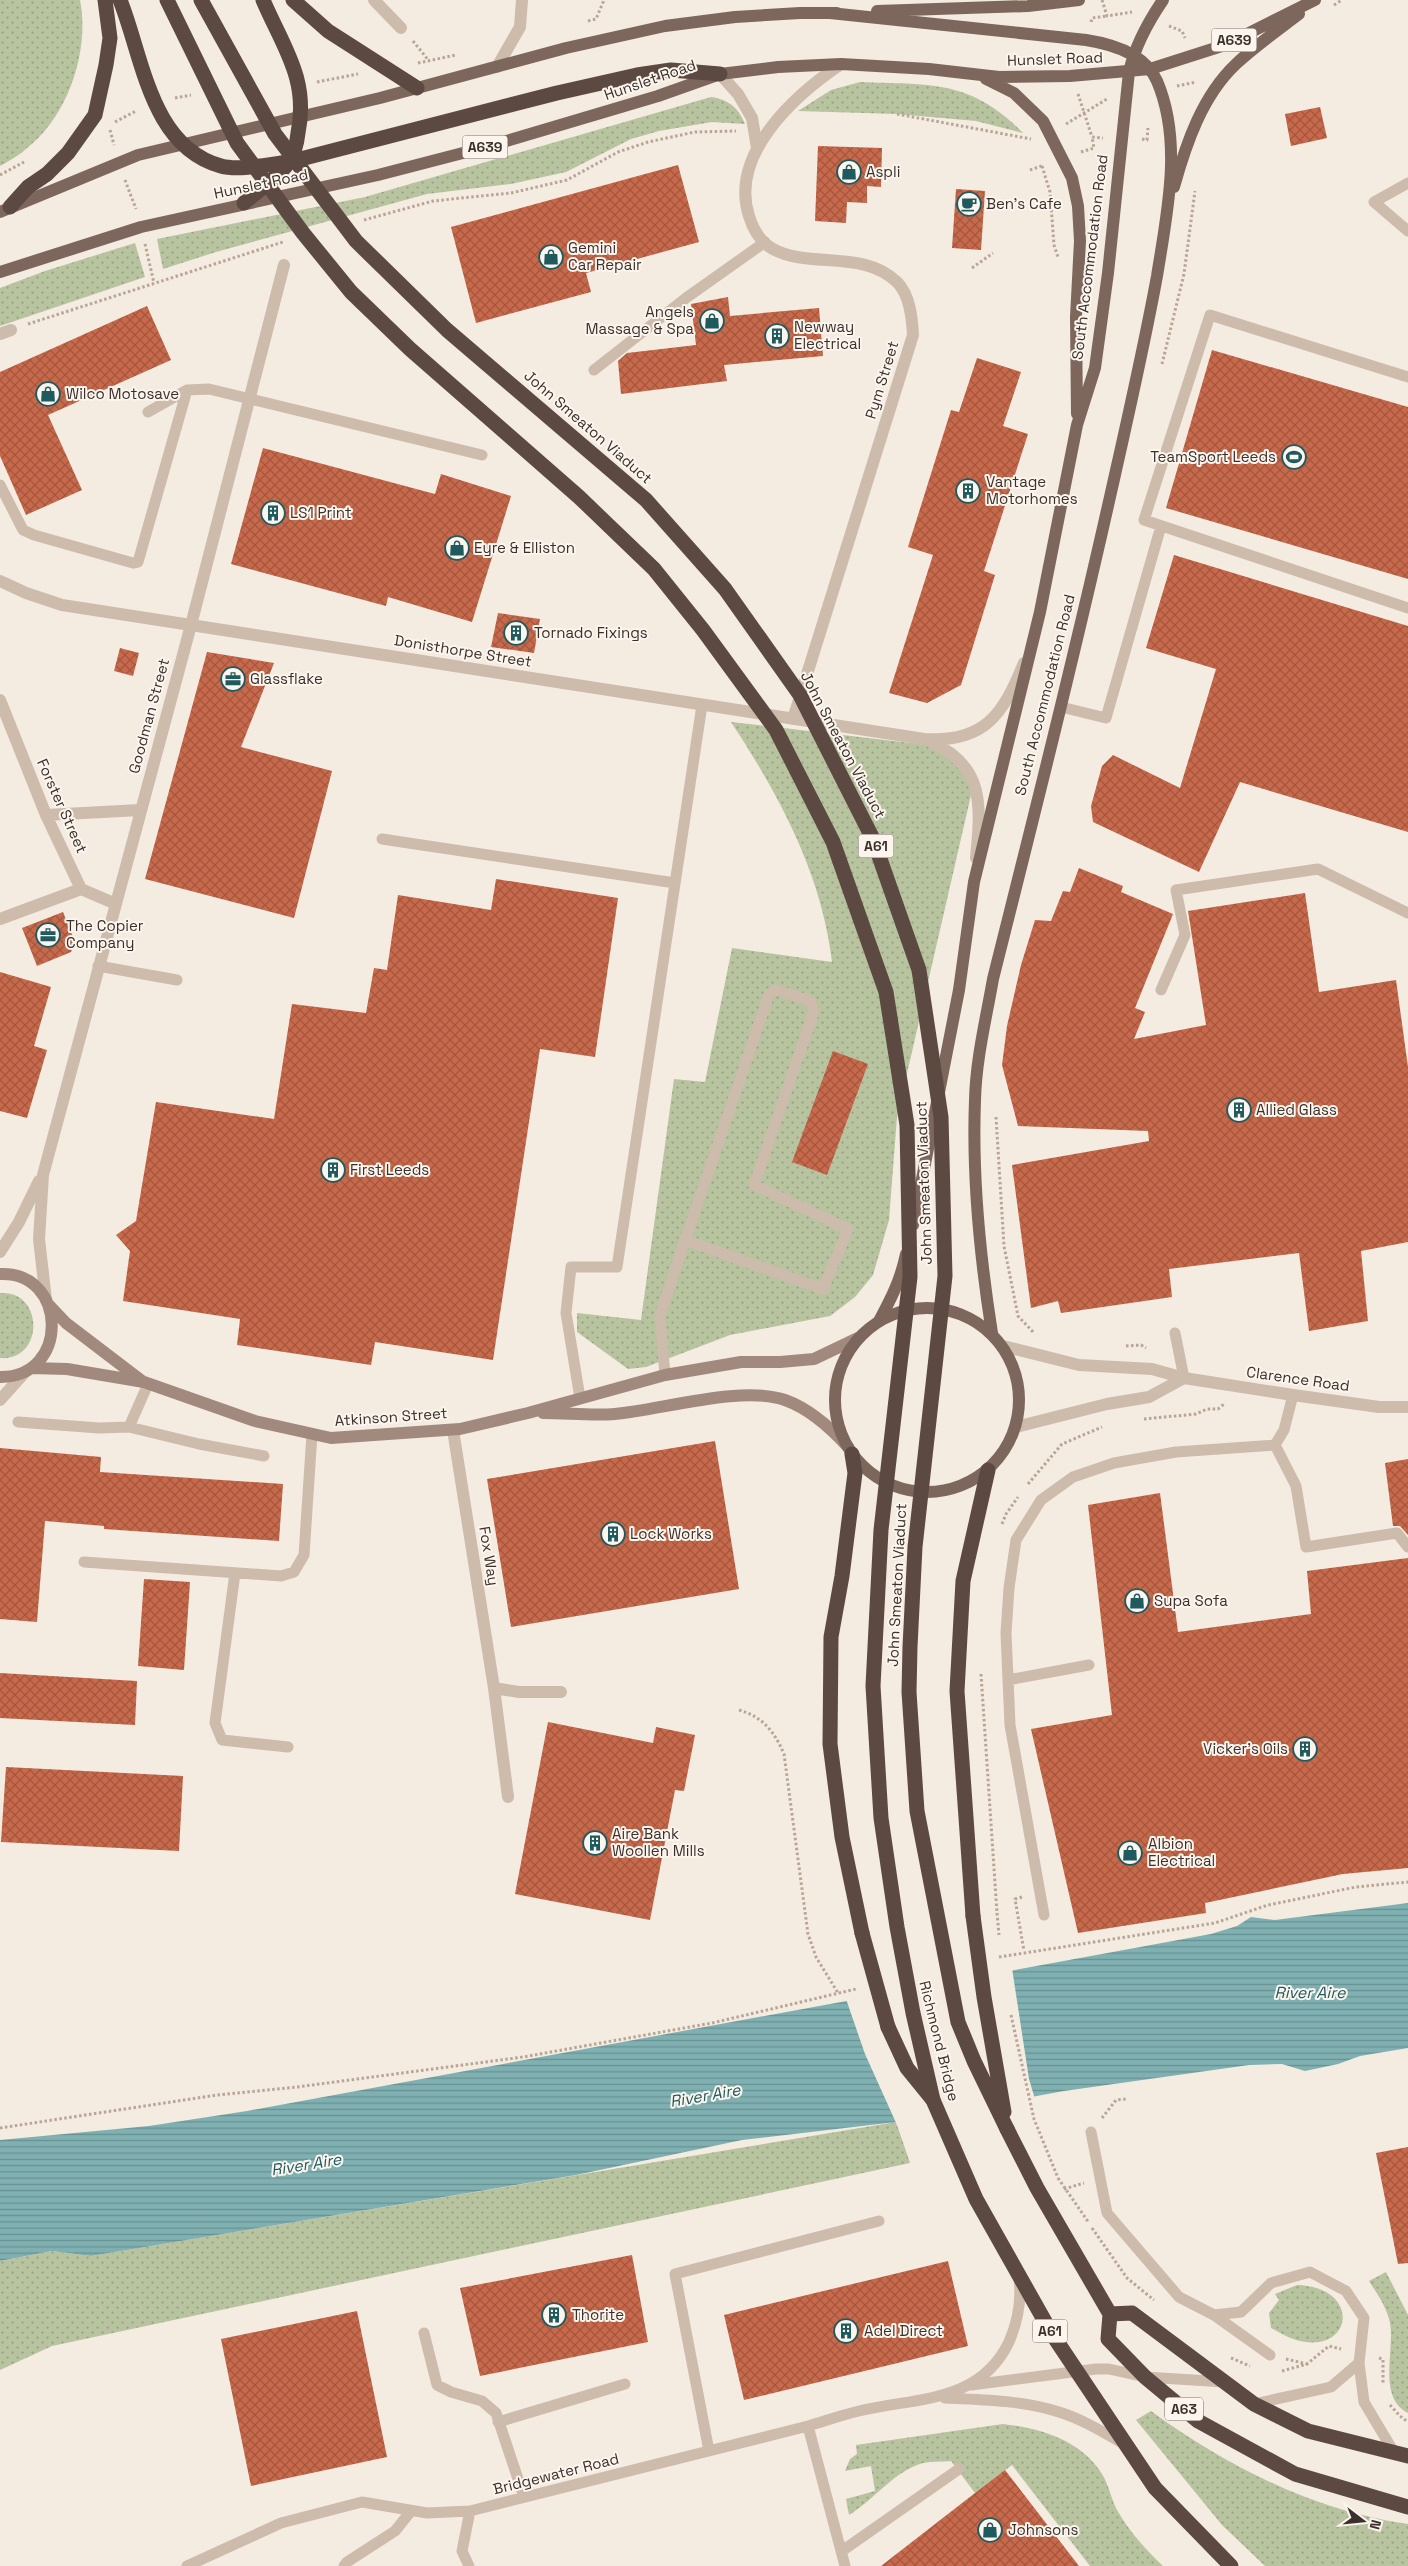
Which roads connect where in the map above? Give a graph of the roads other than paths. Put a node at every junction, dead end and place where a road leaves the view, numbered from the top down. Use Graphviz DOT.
graph roads {
  1 [pos="105,0"];
  2 [pos="120,0"];
  3 [pos="168,0"];
  4 [pos="201,0"];
  5 [pos="263,0"];
  6 [pos="293,0"];
  7 [pos="374,0"];
  8 [pos="522,0"];
  9 [pos="1079,0"];
  10 [pos="1163,0"];
  11 [pos="1315,0"];
  12 [pos="830,13"];
  13 [pos="401,28"];
  14 [pos="1132,55"];
  15 [pos="841,64"];
  16 [pos="497,67"];
  17 [pos="1150,70"];
  18 [pos="1129,72"];
  19 [pos="720,74"];
  20 [pos="979,76"];
  21 [pos="417,88"];
  22 [pos="301,117"];
  23 [pos="182,144"];
  24 [pos="757,148"];
  25 [pos="289,162"];
  26 [pos="1408,183"];
  27 [pos="244,203"];
  28 [pos="1168,206"];
  29 [pos="5,210"];
  30 [pos="1408,231"];
  31 [pos="765,242"];
  32 [pos="284,265"];
  33 [pos="0,272"];
  34 [pos="594,370"];
  35 [pos="1408,377"];
  36 [pos="187,390"];
  37 [pos="249,400"];
  38 [pos="148,412"];
  39 [pos="1077,425"];
  40 [pos="482,455"];
  41 [pos="0,485"];
  42 [pos="1161,526"];
  43 [pos="0,581"];
  44 [pos="1408,608"];
  45 [pos="191,626"];
  46 [pos="1033,641"];
  47 [pos="0,700"];
  48 [pos="702,705"];
  49 [pos="1061,707"];
  50 [pos="793,719"];
  51 [pos="924,739"];
  52 [pos="140,810"];
  53 [pos="46,816"];
  54 [pos="382,839"];
  55 [pos="974,882"];
  56 [pos="675,883"];
  57 [pos="81,889"];
  58 [pos="116,904"];
  59 [pos="1408,913"];
  60 [pos="0,919"];
  61 [pos="98,966"];
  62 [pos="177,980"];
  63 [pos="1161,990"];
  64 [pos="43,1175"];
  65 [pos="685,1240"];
  66 [pos="0,1252"];
  67 [pos="0,1274"];
  68 [pos="47,1302"];
  69 [pos="879,1321"];
  70 [pos="992,1333"];
  71 [pos="1174,1333"];
  72 [pos="858,1338"];
  73 [pos="1003,1346"];
  74 [pos="28,1370"];
  75 [pos="665,1375"];
  76 [pos="0,1377"];
  77 [pos="1184,1378"];
  78 [pos="146,1383"];
  79 [pos="1293,1395"];
  80 [pos="580,1398"];
  81 [pos="0,1400"];
  82 [pos="1408,1407"];
  83 [pos="528,1413"];
  84 [pos="18,1422"];
  85 [pos="130,1427"];
  86 [pos="1016,1427"];
  87 [pos="454,1430"];
  88 [pos="312,1434"];
  89 [pos="1275,1444"];
  90 [pos="850,1450"];
  91 [pos="264,1456"];
  92 [pos="988,1470"];
  93 [pos="1408,1547"];
  94 [pos="84,1562"];
  95 [pos="235,1573"];
  96 [pos="1089,1665"];
  97 [pos="1008,1680"];
  98 [pos="494,1688"];
  99 [pos="561,1692"];
  100 [pos="288,1747"];
  101 [pos="508,1797"];
  102 [pos="1044,1915"];
  103 [pos="897,1927"];
  104 [pos="940,1927"];
  105 [pos="933,2100"];
  106 [pos="1007,2129"];
  107 [pos="1091,2132"];
  108 [pos="879,2221"];
  109 [pos="1018,2277"];
  110 [pos="1110,2314"];
  111 [pos="1214,2314"];
  112 [pos="424,2333"];
  113 [pos="1270,2355"];
  114 [pos="1360,2363"];
  115 [pos="1076,2371"];
  116 [pos="1145,2377"];
  117 [pos="1225,2382"];
  118 [pos="625,2384"];
  119 [pos="969,2385"];
  120 [pos="936,2398"];
  121 [pos="1254,2404"];
  122 [pos="498,2422"];
  123 [pos="808,2426"];
  124 [pos="1124,2444"];
  125 [pos="709,2451"];
  126 [pos="1401,2455"];
  127 [pos="959,2469"];
  128 [pos="524,2497"];
  129 [pos="1408,2506"];
  130 [pos="411,2510"];
  131 [pos="470,2511"];
  132 [pos="842,2551"];
  133 [pos="187,2566"];
  134 [pos="344,2566"];
  135 [pos="469,2566"];
  136 [pos="845,2566"];
  137 [pos="1231,2566"];
  1 -- 29 [label="highway"];
  2 -- 23 [label="highway"];
  3 -- 103 [label="highway, John Smeaton Viaduct / A61, bridge"];
  4 -- 104 [label="highway, John Smeaton Viaduct / A61, bridge"];
  5 -- 22 [label="highway"];
  6 -- 21 [label="highway"];
  7 -- 13 [label="street"];
  8 -- 16 [label="street"];
  9 -- 12 [label="main road"];
  10 -- 14 [label="main road, South Accommodation Road"];
  11 -- 17 [label="main road, Hunslet Road / A639"];
  11 -- 28 [label="main road"];
  12 -- 14 [label="main road"];
  12 -- 16 [label="main road"];
  14 -- 17 [label="main road"];
  14 -- 18 [label="main road, South Accommodation Road"];
  15 -- 19 [label="main road, Hunslet Road / A639"];
  15 -- 20 [label="main road, Hunslet Road / A639"];
  15 -- 24 [label="street, Pym Street"];
  16 -- 21 [label="main road"];
  17 -- 18 [label="main road, Hunslet Road / A639"];
  17 -- 28 [label="main road, South Accommodation Road"];
  18 -- 20 [label="main road, Hunslet Road / A639"];
  18 -- 39 [label="main road, South Accommodation Road"];
  19 -- 24 [label="street, Pym Street"];
  19 -- 25 [label="highway"];
  19 -- 27 [label="main road, Hunslet Road / A639"];
  20 -- 39 [label="main road"];
  21 -- 22 [label="main road"];
  22 -- 23 [label="main road"];
  22 -- 25 [label="highway"];
  23 -- 25 [label="highway"];
  23 -- 29 [label="main road"];
  24 -- 31 [label="street, Pym Street"];
  25 -- 27 [label="highway"];
  26 -- 30 [label="lane"];
  27 -- 33 [label="main road, Hunslet Road / A639"];
  28 -- 49 [label="main road, South Accommodation Road"];
  31 -- 34 [label="lane"];
  31 -- 50 [label="street, Pym Street"];
  32 -- 37 [label="street, Goodman Street"];
  35 -- 42 [label="lane"];
  36 -- 37 [label="lane"];
  36 -- 38 [label="lane"];
  36 -- 41 [label="lane"];
  37 -- 40 [label="lane"];
  37 -- 45 [label="street, Goodman Street"];
  39 -- 46 [label="main road, South Accommodation Road"];
  42 -- 44 [label="lane"];
  42 -- 49 [label="lane"];
  43 -- 45 [label="street, Donisthorpe Street"];
  45 -- 48 [label="street, Donisthorpe Street"];
  45 -- 52 [label="street, Goodman Street"];
  46 -- 51 [label="street, Donisthorpe Street"];
  46 -- 55 [label="main road, South Accommodation Road"];
  47 -- 53 [label="street, Forster Street"];
  48 -- 50 [label="street, Donisthorpe Street"];
  48 -- 56 [label="lane"];
  49 -- 70 [label="main road, South Accommodation Road"];
  50 -- 51 [label="street, Donisthorpe Street"];
  51 -- 55 [label="street, Donisthorpe Street"];
  52 -- 53 [label="street"];
  52 -- 58 [label="street, Goodman Street"];
  53 -- 57 [label="street, Forster Street"];
  54 -- 56 [label="lane"];
  55 -- 69 [label="main road, South Accommodation Road"];
  56 -- 80 [label="lane"];
  57 -- 58 [label="street"];
  57 -- 60 [label="street"];
  58 -- 61 [label="street, Goodman Street"];
  59 -- 63 [label="lane"];
  61 -- 62 [label="lane"];
  61 -- 64 [label="street, Goodman Street"];
  64 -- 66 [label="street, Goodman Street"];
  64 -- 68 [label="street, Goodman Street"];
  65 -- 65 [label="lane"];
  65 -- 75 [label="lane"];
  67 -- 68 [label="street, Atkinson Street"];
  68 -- 74 [label="street"];
  68 -- 78 [label="street, Atkinson Street"];
  69 -- 70 [label="main road, South Accommodation Road"];
  69 -- 72 [label="main road, South Accommodation Road"];
  70 -- 73 [label="main road, South Accommodation Road"];
  71 -- 77 [label="lane"];
  72 -- 75 [label="street, Atkinson Street"];
  72 -- 90 [label="main road, South Accommodation Road"];
  73 -- 77 [label="street, Clarence Road"];
  73 -- 86 [label="main road, South Accommodation Road"];
  74 -- 76 [label="street, Atkinson Street"];
  74 -- 78 [label="street, Atkinson Street"];
  74 -- 81 [label="street"];
  75 -- 80 [label="street, Atkinson Street"];
  77 -- 79 [label="street, Clarence Road"];
  77 -- 86 [label="street"];
  78 -- 85 [label="lane"];
  78 -- 88 [label="street, Atkinson Street"];
  79 -- 82 [label="street, Clarence Road"];
  79 -- 89 [label="lane"];
  80 -- 83 [label="street, Atkinson Street"];
  83 -- 87 [label="street, Atkinson Street"];
  83 -- 90 [label="street, Atkinson Street"];
  84 -- 85 [label="lane"];
  85 -- 91 [label="lane"];
  86 -- 92 [label="main road, South Accommodation Road"];
  87 -- 88 [label="street, Atkinson Street"];
  87 -- 98 [label="street, Fox Way"];
  88 -- 95 [label="lane"];
  89 -- 93 [label="lane"];
  89 -- 97 [label="lane"];
  90 -- 92 [label="main road, South Accommodation Road"];
  90 -- 105 [label="highway, bridge"];
  92 -- 106 [label="highway, bridge"];
  94 -- 95 [label="lane"];
  95 -- 100 [label="lane"];
  96 -- 97 [label="lane"];
  97 -- 102 [label="lane"];
  98 -- 99 [label="street"];
  98 -- 101 [label="street, Fox Way"];
  103 -- 105 [label="highway, Richmond Bridge / A61, bridge"];
  104 -- 106 [label="highway, Richmond Bridge / A61, bridge"];
  105 -- 109 [label="highway, Richmond Bridge / A61"];
  106 -- 110 [label="highway, Richmond Bridge / A61"];
  107 -- 111 [label="lane"];
  108 -- 125 [label="lane"];
  109 -- 115 [label="highway, A61"];
  109 -- 119 [label="lane, Bridgewater Road"];
  110 -- 116 [label="highway, A63"];
  110 -- 117 [label="highway"];
  111 -- 113 [label="lane"];
  111 -- 114 [label="lane"];
  112 -- 122 [label="lane"];
  114 -- 121 [label="lane"];
  114 -- 126 [label="lane"];
  115 -- 116 [label="lane, Bridgewater Road"];
  115 -- 119 [label="lane, Bridgewater Road"];
  115 -- 124 [label="highway, A61"];
  116 -- 117 [label="lane, Bridgewater Road"];
  116 -- 129 [label="highway, A63"];
  117 -- 121 [label="highway"];
  118 -- 122 [label="lane"];
  119 -- 120 [label="lane, Bridgewater Road"];
  120 -- 123 [label="lane, Bridgewater Road"];
  120 -- 124 [label="lane, Bridgewater Road"];
  121 -- 126 [label="highway"];
  122 -- 128 [label="lane"];
  123 -- 125 [label="lane, Bridgewater Road"];
  123 -- 132 [label="lane"];
  124 -- 137 [label="highway, A61"];
  125 -- 128 [label="lane, Bridgewater Road"];
  127 -- 132 [label="lane"];
  128 -- 131 [label="lane, Bridgewater Road"];
  130 -- 131 [label="lane, Bridgewater Road"];
  130 -- 133 [label="lane, Bridgewater Road"];
  130 -- 134 [label="lane"];
  131 -- 135 [label="lane"];
  132 -- 136 [label="lane"];
}
